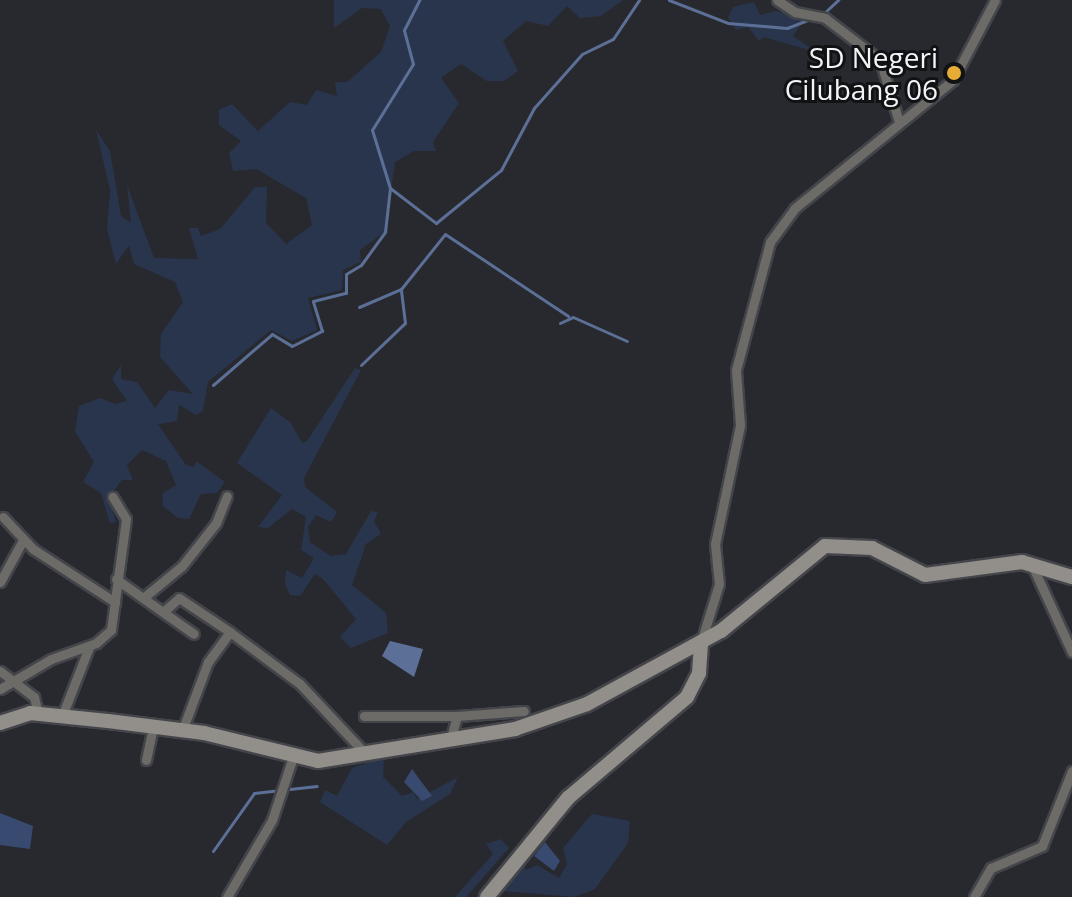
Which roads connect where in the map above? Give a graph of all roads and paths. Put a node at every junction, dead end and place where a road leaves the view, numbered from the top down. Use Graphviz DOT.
graph roads {
  1 [pos="777,0"];
  2 [pos="995,0"];
  3 [pos="898,119"];
  4 [pos="227,496"];
  5 [pos="113,497"];
  6 [pos="3,517"];
  7 [pos="23,540"];
  8 [pos="1031,563"];
  9 [pos="1072,577"];
  10 [pos="116,579"];
  11 [pos="0,582"];
  12 [pos="143,598"];
  13 [pos="115,602"];
  14 [pos="163,612"];
  15 [pos="230,632"];
  16 [pos="194,634"];
  17 [pos="701,642"];
  18 [pos="89,647"];
  19 [pos="1072,652"];
  20 [pos="0,671"];
  21 [pos="14,680"];
  22 [pos="0,689"];
  23 [pos="524,711"];
  24 [pos="38,713"];
  25 [pos="62,716"];
  26 [pos="364,716"];
  27 [pos="457,716"];
  28 [pos="0,723"];
  29 [pos="153,727"];
  30 [pos="182,731"];
  31 [pos="451,738"];
  32 [pos="363,751"];
  33 [pos="293,757"];
  34 [pos="146,760"];
  35 [pos="1072,771"];
  36 [pos="227,897"];
  37 [pos="487,897"];
  38 [pos="974,897"];
  1 -- 3 [label="street"];
  2 -- 3 [label="street"];
  3 -- 17 [label="street"];
  4 -- 12 [label="street"];
  5 -- 10 [label="street"];
  6 -- 7 [label="street"];
  7 -- 11 [label="street"];
  7 -- 13 [label="street"];
  8 -- 9 [label="street"];
  8 -- 17 [label="street"];
  8 -- 19 [label="street"];
  10 -- 12 [label="street"];
  10 -- 13 [label="street"];
  12 -- 14 [label="street"];
  13 -- 18 [label="street"];
  14 -- 15 [label="street"];
  14 -- 16 [label="street"];
  15 -- 30 [label="street"];
  15 -- 32 [label="street"];
  17 -- 31 [label="street"];
  17 -- 37 [label="street"];
  18 -- 21 [label="street"];
  18 -- 25 [label="street"];
  20 -- 21 [label="street"];
  21 -- 22 [label="street"];
  21 -- 24 [label="street"];
  23 -- 27 [label="street"];
  24 -- 25 [label="street"];
  24 -- 28 [label="street"];
  25 -- 29 [label="street"];
  26 -- 27 [label="street"];
  27 -- 31 [label="street"];
  29 -- 30 [label="street"];
  29 -- 34 [label="street"];
  30 -- 33 [label="street"];
  31 -- 32 [label="street"];
  32 -- 33 [label="street"];
  33 -- 36 [label="street"];
  35 -- 38 [label="street"];
}
